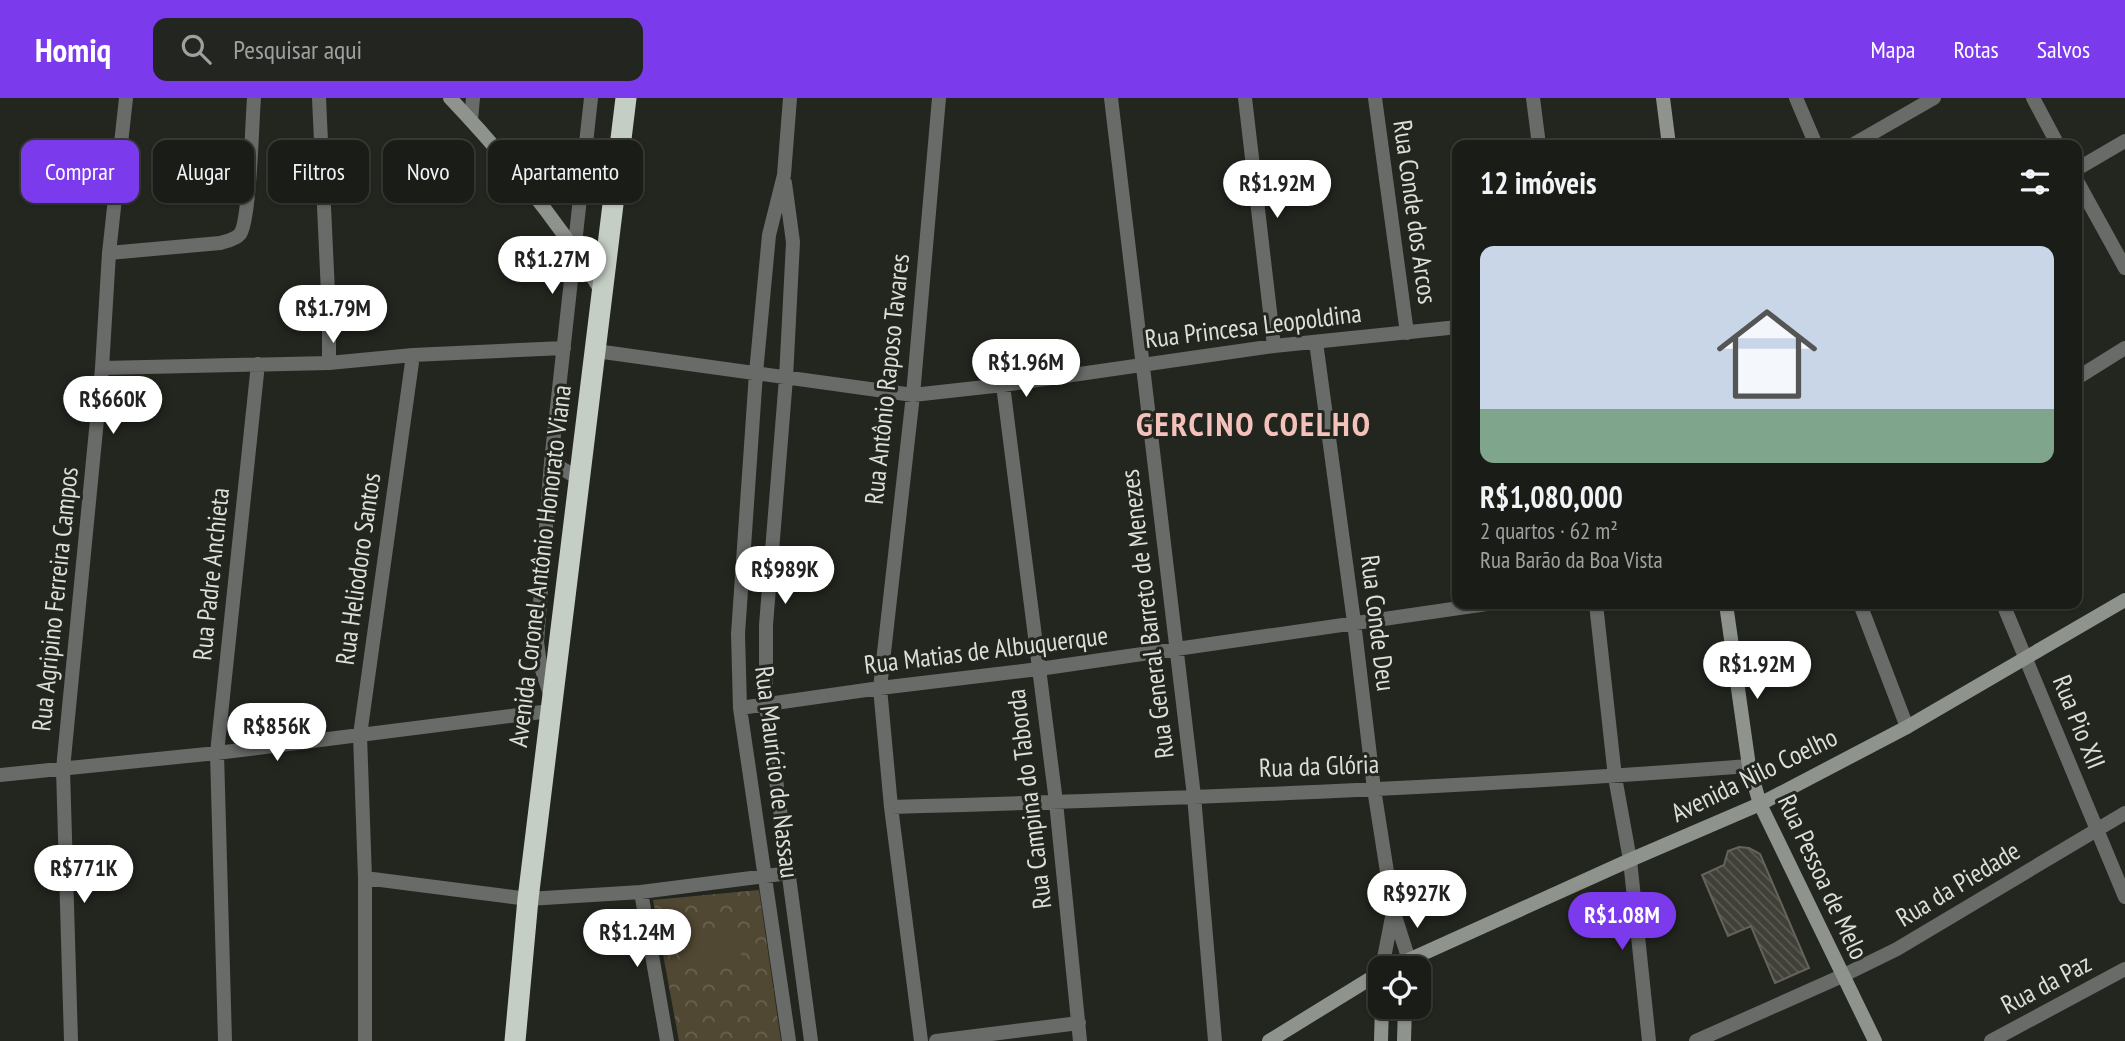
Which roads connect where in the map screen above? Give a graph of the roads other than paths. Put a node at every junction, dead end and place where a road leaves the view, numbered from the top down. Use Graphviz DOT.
graph roads {
  1 [pos="126,98"];
  2 [pos="254,98"];
  3 [pos="319,98"];
  4 [pos="450,98"];
  5 [pos="473,98"];
  6 [pos="591,98"];
  7 [pos="626,98"];
  8 [pos="790,98"];
  9 [pos="939,98"];
  10 [pos="1111,98"];
  11 [pos="1245,98"];
  12 [pos="1374,98"];
  13 [pos="1533,98"];
  14 [pos="1662,98"];
  15 [pos="1796,98"];
  16 [pos="1934,98"];
  17 [pos="2033,98"];
  18 [pos="471,120"];
  19 [pos="1538,140"];
  20 [pos="1668,140"];
  21 [pos="1814,140"];
  22 [pos="1861,140"];
  23 [pos="2055,140"];
  24 [pos="2125,141"];
  25 [pos="2082,166"];
  26 [pos="784,175"];
  27 [pos="2082,190"];
  28 [pos="575,249"];
  29 [pos="110,253"];
  30 [pos="2125,268"];
  31 [pos="603,293"];
  32 [pos="1452,328"];
  33 [pos="1407,333"];
  34 [pos="1316,342"];
  35 [pos="1274,346"];
  36 [pos="564,348"];
  37 [pos="2125,348"];
  38 [pos="596,351"];
  39 [pos="412,355"];
  40 [pos="329,363"];
  41 [pos="258,364"];
  42 [pos="1141,364"];
  43 [pos="102,368"];
  44 [pos="756,373"];
  45 [pos="2082,375"];
  46 [pos="786,378"];
  47 [pos="1003,385"];
  48 [pos="913,395"];
  49 [pos="551,462"];
  50 [pos="578,478"];
  51 [pos="2125,600"];
  52 [pos="1452,609"];
  53 [pos="1597,609"];
  54 [pos="1727,609"];
  55 [pos="1862,609"];
  56 [pos="2005,609"];
  57 [pos="1354,622"];
  58 [pos="1177,649"];
  59 [pos="2027,658"];
  60 [pos="1039,669"];
  61 [pos="880,688"];
  62 [pos="551,705"];
  63 [pos="766,705"];
  64 [pos="740,708"];
  65 [pos="1906,727"];
  66 [pos="360,735"];
  67 [pos="217,753"];
  68 [pos="1749,766"];
  69 [pos="63,769"];
  70 [pos="0,775"];
  71 [pos="1615,777"];
  72 [pos="1374,789"];
  73 [pos="1194,796"];
  74 [pos="1056,802"];
  75 [pos="1760,804"];
  76 [pos="891,807"];
  77 [pos="2125,813"];
  78 [pos="2096,830"];
  79 [pos="1630,860"];
  80 [pos="789,873"];
  81 [pos="765,876"];
  82 [pos="365,878"];
  83 [pos="641,892"];
  84 [pos="2125,897"];
  85 [pos="528,899"];
  86 [pos="1393,910"];
  87 [pos="1385,956"];
  88 [pos="1406,956"];
  89 [pos="1425,956"];
  90 [pos="2125,970"];
  91 [pos="1842,976"];
  92 [pos="1368,979"];
  93 [pos="517,1016"];
  94 [pos="1382,1019"];
  95 [pos="1405,1019"];
  96 [pos="1079,1023"];
  97 [pos="71,1041"];
  98 [pos="225,1041"];
  99 [pos="365,1041"];
  100 [pos="509,1041"];
  101 [pos="515,1041"];
  102 [pos="667,1041"];
  103 [pos="789,1041"];
  104 [pos="811,1041"];
  105 [pos="921,1041"];
  106 [pos="936,1041"];
  107 [pos="1080,1041"];
  108 [pos="1215,1041"];
  109 [pos="1269,1041"];
  110 [pos="1381,1041"];
  111 [pos="1404,1041"];
  112 [pos="1649,1041"];
  113 [pos="1696,1041"];
  114 [pos="1875,1041"];
  115 [pos="1991,1041"];
  1 -- 29 [label="street, Rua Agripino Ferreira Campos"];
  2 -- 29 [label="street"];
  3 -- 40 [label="street"];
  4 -- 18 [label="main road"];
  5 -- 18 [label="street"];
  6 -- 28 [label="street, Avenida Coronel Antônio Honorato Viana"];
  7 -- 31 [label="highway, Avenida Coronel Antônio Honorato Viana"];
  8 -- 26 [label="street, Rua Maurício de Nassau"];
  9 -- 48 [label="street, Rua Antônio Raposo Tavares"];
  10 -- 42 [label="street, Rua General Barreto de Menezes"];
  11 -- 35 [label="street"];
  12 -- 33 [label="street, Rua Conde dos Arcos"];
  13 -- 19 [label="street"];
  14 -- 20 [label="main road"];
  15 -- 21 [label="street"];
  16 -- 22 [label="street"];
  17 -- 23 [label="street"];
  18 -- 28 [label="main road"];
  24 -- 25 [label="street"];
  26 -- 44 [label="street, Rua Maurício de Nassau"];
  26 -- 46 [label="street, Rua Maurício de Nassau"];
  27 -- 30 [label="street"];
  28 -- 31 [label="main road"];
  28 -- 36 [label="street, Avenida Coronel Antônio Honorato Viana"];
  29 -- 43 [label="street, Rua Agripino Ferreira Campos"];
  31 -- 38 [label="highway, Avenida Coronel Antônio Honorato Viana"];
  32 -- 33 [label="street, Rua Princesa Leopoldina"];
  33 -- 34 [label="street, Rua Princesa Leopoldina"];
  34 -- 35 [label="street, Rua Princesa Leopoldina"];
  34 -- 57 [label="street, Rua Conde Deu"];
  35 -- 42 [label="street, Rua Princesa Leopoldina"];
  36 -- 39 [label="street"];
  36 -- 49 [label="street, Avenida Coronel Antônio Honorato Viana"];
  37 -- 45 [label="street"];
  38 -- 44 [label="street, Rua Princesa Leopoldina"];
  38 -- 50 [label="highway, Avenida Coronel Antônio Honorato Viana"];
  39 -- 40 [label="street"];
  39 -- 66 [label="street, Rua Heliodoro Santos"];
  40 -- 41 [label="street"];
  41 -- 43 [label="street"];
  41 -- 67 [label="street, Rua Padre Anchieta"];
  42 -- 47 [label="street, Rua Princesa Leopoldina"];
  42 -- 58 [label="street, Rua General Barreto de Menezes"];
  43 -- 69 [label="street, Rua Agripino Ferreira Campos"];
  44 -- 46 [label="street, Rua Princesa Leopoldina"];
  44 -- 64 [label="street, Rua Maurício de Nassau"];
  46 -- 48 [label="street, Rua Princesa Leopoldina"];
  46 -- 63 [label="street, Rua Maurício de Nassau"];
  47 -- 48 [label="street, Rua Princesa Leopoldina"];
  47 -- 60 [label="street, Rua Campina do Taborda"];
  48 -- 61 [label="street, Rua Antônio Raposo Tavares"];
  49 -- 50 [label="street"];
  49 -- 62 [label="street, Avenida Coronel Antônio Honorato Viana"];
  50 -- 62 [label="highway, Avenida Coronel Antônio Honorato Viana"];
  51 -- 59 [label="main road, Avenida Nilo Coelho"];
  52 -- 57 [label="street, Rua Matias de Albuquerque"];
  53 -- 71 [label="street"];
  54 -- 68 [label="main road, Rua Pessoa de Melo"];
  55 -- 65 [label="street"];
  56 -- 59 [label="street, Rua Pio XII"];
  57 -- 58 [label="street, Rua Matias de Albuquerque"];
  57 -- 72 [label="street, Rua Conde Deu"];
  58 -- 60 [label="street, Rua Matias de Albuquerque"];
  58 -- 73 [label="street, Rua General Barreto de Menezes"];
  59 -- 65 [label="main road, Avenida Nilo Coelho"];
  59 -- 78 [label="street, Rua Pio XII"];
  60 -- 61 [label="street, Rua Matias de Albuquerque"];
  60 -- 74 [label="street, Rua Campina do Taborda"];
  61 -- 63 [label="street, Rua Matias de Albuquerque"];
  61 -- 76 [label="street, Rua Antônio Raposo Tavares"];
  62 -- 66 [label="street"];
  62 -- 85 [label="highway, Avenida Coronel Antônio Honorato Viana"];
  63 -- 64 [label="street, Rua Matias de Albuquerque"];
  63 -- 80 [label="street, Rua Maurício de Nassau"];
  64 -- 81 [label="street, Rua Maurício de Nassau"];
  65 -- 75 [label="main road, Avenida Nilo Coelho"];
  66 -- 67 [label="street"];
  66 -- 82 [label="street, Rua Heliodoro Santos"];
  67 -- 69 [label="street"];
  67 -- 98 [label="street, Rua Padre Anchieta"];
  68 -- 71 [label="street, Rua da Glória"];
  68 -- 75 [label="main road, Rua Pessoa de Melo"];
  69 -- 70 [label="street"];
  69 -- 97 [label="street, Rua Agripino Ferreira Campos"];
  71 -- 72 [label="street, Rua da Glória"];
  71 -- 79 [label="street"];
  72 -- 73 [label="street, Rua da Glória"];
  72 -- 86 [label="street, Rua Conde Deu"];
  73 -- 74 [label="street, Rua da Glória"];
  73 -- 108 [label="street, Rua General Barreto de Menezes"];
  74 -- 76 [label="street, Rua da Glória"];
  74 -- 96 [label="street, Rua Campina do Taborda"];
  75 -- 79 [label="main road, Avenida Nilo Coelho"];
  75 -- 91 [label="main road, Rua Pessoa de Melo"];
  76 -- 105 [label="street, Rua Antônio Raposo Tavares"];
  77 -- 78 [label="street, Rua da Piedade"];
  78 -- 84 [label="street, Rua Pio XII"];
  78 -- 91 [label="street, Rua da Piedade"];
  79 -- 89 [label="main road, Avenida Nilo Coelho"];
  79 -- 112 [label="street"];
  80 -- 81 [label="street"];
  80 -- 104 [label="street, Rua Maurício de Nassau"];
  81 -- 83 [label="street"];
  81 -- 103 [label="street, Rua Maurício de Nassau"];
  82 -- 85 [label="street"];
  82 -- 99 [label="street, Rua Heliodoro Santos"];
  83 -- 85 [label="street"];
  83 -- 102 [label="street"];
  85 -- 93 [label="highway, Avenida Coronel Antônio Honorato Viana"];
  86 -- 87 [label="street, Rua Conde Deu"];
  86 -- 88 [label="street, Rua Conde Deu"];
  90 -- 115 [label="street, Rua da Paz"];
  91 -- 113 [label="street, Rua da Piedade"];
  91 -- 114 [label="main road, Rua Pessoa de Melo"];
  92 -- 109 [label="main road"];
  93 -- 100 [label="highway"];
  93 -- 101 [label="highway, Avenida Coronel Antônio Honorato Viana"];
  94 -- 110 [label="main road"];
  95 -- 111 [label="main road"];
  96 -- 106 [label="street"];
  96 -- 107 [label="street, Rua Campina do Taborda"];
}
